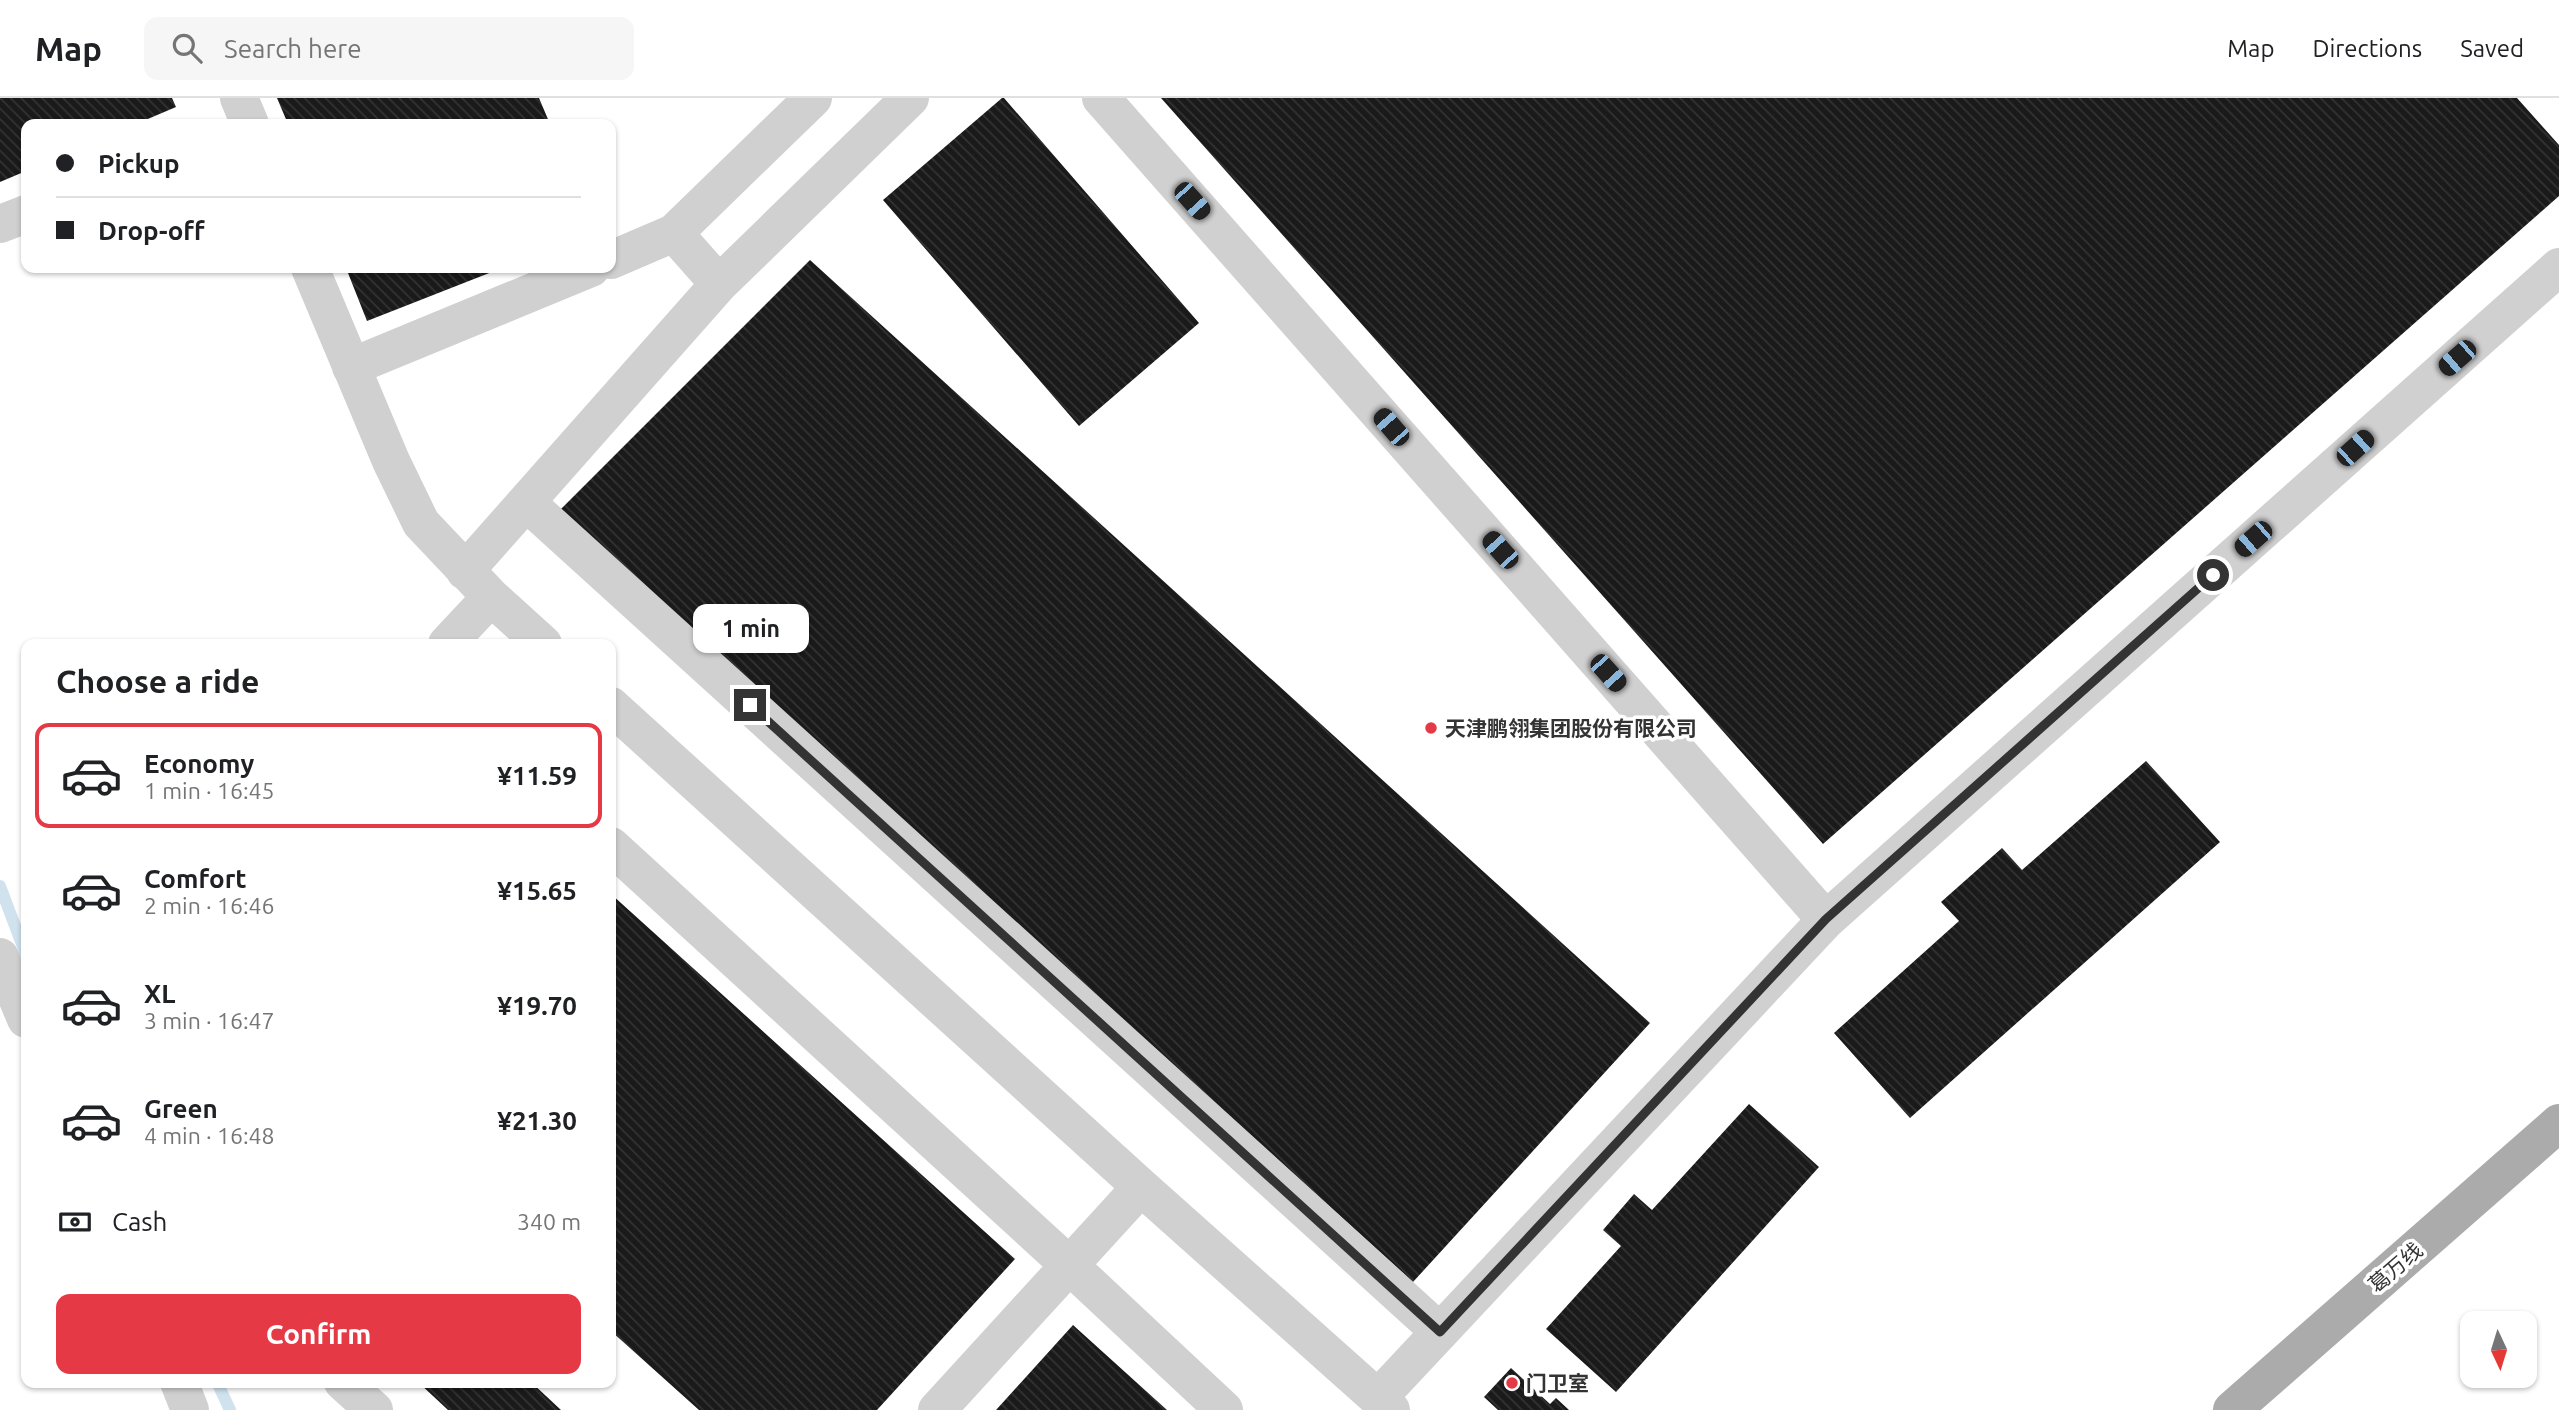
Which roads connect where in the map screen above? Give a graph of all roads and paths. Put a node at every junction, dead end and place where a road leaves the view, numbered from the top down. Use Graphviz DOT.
graph roads {
  1 [pos="239,98"];
  2 [pos="813,98"];
  3 [pos="910,98"];
  4 [pos="1101,98"];
  5 [pos="247,119"];
  6 [pos="21,216"];
  7 [pos="0,224"];
  8 [pos="674,233"];
  9 [pos="616,258"];
  10 [pos="2559,267"];
  11 [pos="312,273"];
  12 [pos="579,273"];
  13 [pos="719,284"];
  14 [pos="351,367"];
  15 [pos="527,503"];
  16 [pos="478,584"];
  17 [pos="450,639"];
  18 [pos="537,639"];
  19 [pos="616,711"];
  20 [pos="616,851"];
  21 [pos="1826,919"];
  22 [pos="0,957"];
  23 [pos="21,1007"];
  24 [pos="2559,1123"];
  25 [pos="2559,1152"];
  26 [pos="1141,1187"];
  27 [pos="1069,1265"];
  28 [pos="1440,1332"];
  29 [pos="181,1388"];
  30 [pos="1385,1404"];
  31 [pos="190,1410"];
  32 [pos="937,1410"];
  33 [pos="1224,1410"];
  34 [pos="2232,1410"];
  35 [pos="2264,1410"];
  1 -- 5 [label="lane"];
  2 -- 8 [label="lane"];
  3 -- 13 [label="lane"];
  4 -- 21 [label="lane"];
  6 -- 7 [label="lane"];
  8 -- 9 [label="lane"];
  8 -- 13 [label="lane"];
  10 -- 21 [label="lane"];
  11 -- 14 [label="lane"];
  12 -- 14 [label="lane"];
  13 -- 15 [label="lane"];
  14 -- 16 [label="lane"];
  15 -- 16 [label="lane"];
  15 -- 28 [label="lane"];
  16 -- 17 [label="lane"];
  16 -- 18 [label="lane"];
  19 -- 26 [label="lane"];
  20 -- 27 [label="lane"];
  21 -- 28 [label="lane"];
  22 -- 23 [label="lane"];
  24 -- 34 [label="main road, 葛万线"];
  25 -- 35 [label="main road, 葛万线"];
  26 -- 27 [label="lane"];
  26 -- 30 [label="lane"];
  27 -- 32 [label="lane"];
  27 -- 33 [label="lane"];
  28 -- 30 [label="lane"];
  29 -- 31 [label="lane"];
}
